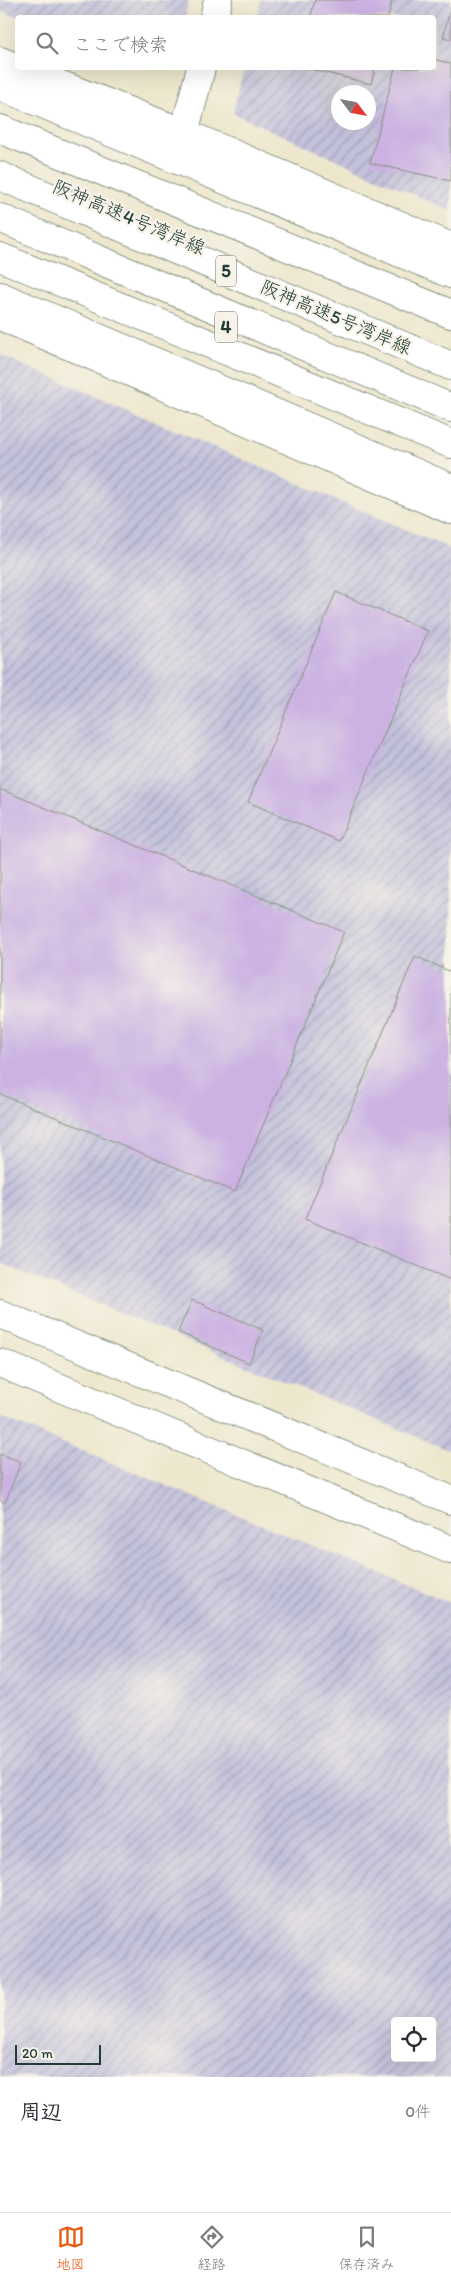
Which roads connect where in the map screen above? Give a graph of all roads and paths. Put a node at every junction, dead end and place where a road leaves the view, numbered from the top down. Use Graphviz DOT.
graph roads {
  1 [pos="218,0"];
  2 [pos="215,15"];
  3 [pos="0,61"];
  4 [pos="15,67"];
  5 [pos="23,70"];
  6 [pos="200,70"];
  7 [pos="0,86"];
  8 [pos="0,129"];
  9 [pos="184,133"];
  10 [pos="0,163"];
  11 [pos="0,176"];
  12 [pos="0,218"];
  13 [pos="0,232"];
  14 [pos="451,247"];
  15 [pos="0,257"];
  16 [pos="451,274"];
  17 [pos="0,296"];
  18 [pos="451,314"];
  19 [pos="0,316"];
  20 [pos="451,353"];
  21 [pos="451,366"];
  22 [pos="451,408"];
  23 [pos="451,422"];
  24 [pos="451,444"];
  25 [pos="451,488"];
  26 [pos="451,510"];
  27 [pos="0,1314"];
  28 [pos="0,1363"];
  29 [pos="451,1500"];
  30 [pos="451,1550"];
  1 -- 2 [label="main road"];
  3 -- 4 [label="main road"];
  5 -- 9 [label="main road"];
  6 -- 9 [label="main road"];
  7 -- 16 [label="main road"];
  8 -- 18 [label="main road"];
  9 -- 14 [label="main road"];
  10 -- 20 [label="main road, 阪神高速4号湾岸線"];
  11 -- 21 [label="main road, 阪神高速5号湾岸線 / 5"];
  12 -- 22 [label="main road, 阪神高速5号湾岸線 / 5"];
  13 -- 23 [label="main road, 4"];
  15 -- 24 [label="main road"];
  17 -- 25 [label="main road"];
  19 -- 26 [label="main road"];
  27 -- 29 [label="main road"];
  28 -- 30 [label="main road"];
}
